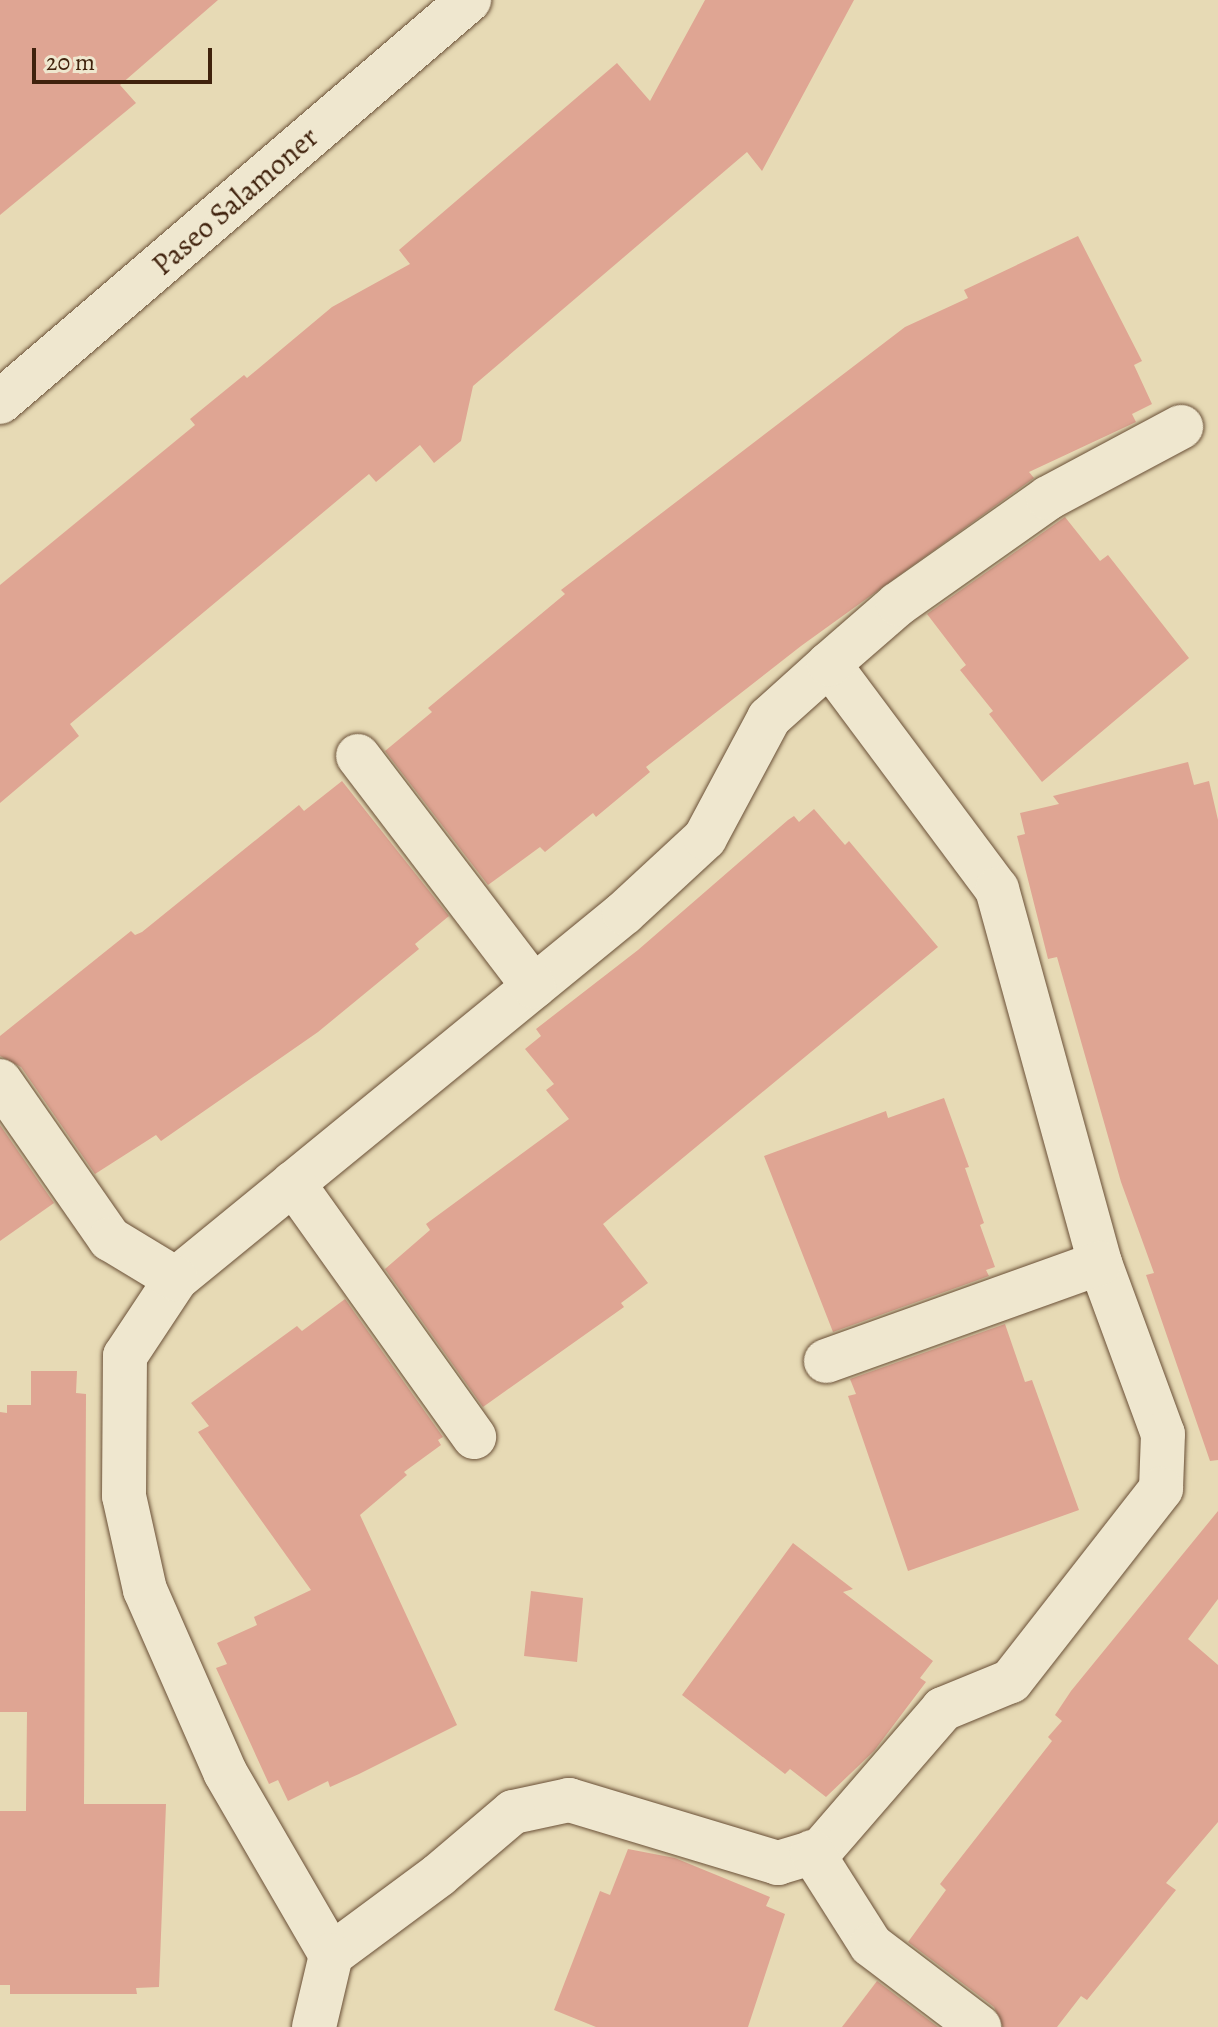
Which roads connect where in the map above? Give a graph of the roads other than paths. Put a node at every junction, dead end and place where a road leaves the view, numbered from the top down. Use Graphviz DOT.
graph roads {
  1 [pos="469,0"];
  2 [pos="0,402"];
  3 [pos="1181,427"];
  4 [pos="829,664"];
  5 [pos="358,756"];
  6 [pos="534,987"];
  7 [pos="0,1081"];
  8 [pos="293,1183"];
  9 [pos="1100,1263"];
  10 [pos="176,1279"];
  11 [pos="826,1361"];
  12 [pos="474,1437"];
  13 [pos="812,1852"];
  14 [pos="331,1955"];
  15 [pos="314,2027"];
  16 [pos="979,2027"];
  1 -- 2 [label="street, Paseo Salamoner"];
  3 -- 4 [label="street"];
  4 -- 6 [label="street"];
  4 -- 9 [label="street"];
  5 -- 6 [label="street"];
  6 -- 8 [label="street"];
  7 -- 10 [label="street"];
  8 -- 10 [label="street"];
  8 -- 12 [label="street"];
  9 -- 11 [label="street"];
  9 -- 13 [label="street"];
  10 -- 14 [label="street"];
  13 -- 14 [label="street"];
  13 -- 16 [label="street"];
  14 -- 15 [label="street"];
}
